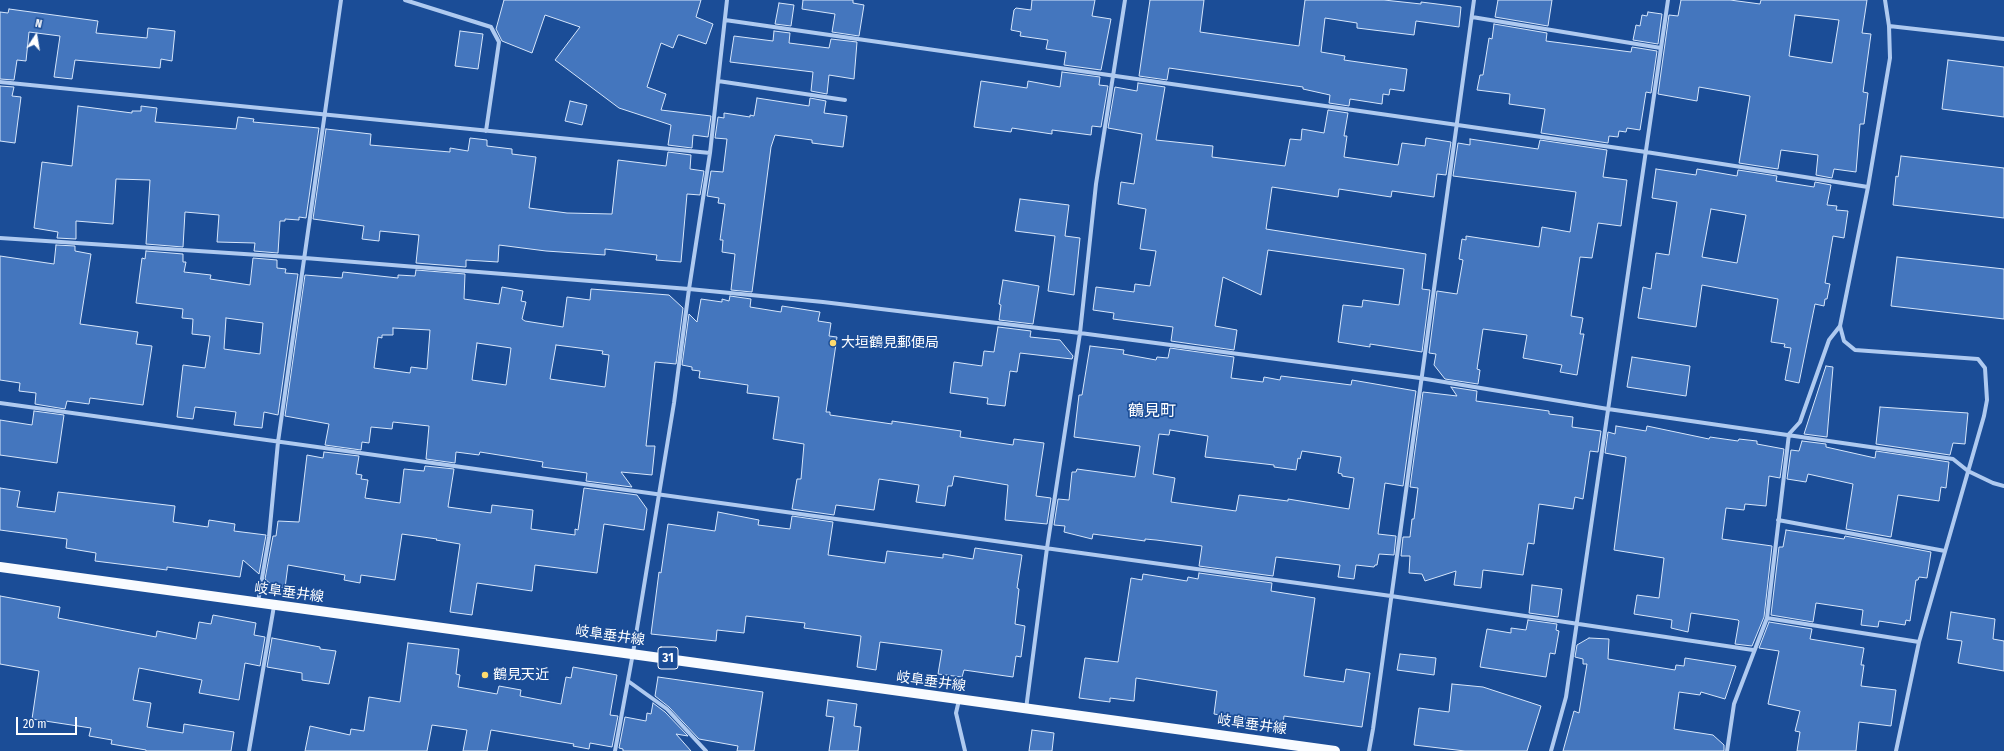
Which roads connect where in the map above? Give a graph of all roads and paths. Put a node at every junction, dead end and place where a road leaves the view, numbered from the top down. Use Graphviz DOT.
graph roads {
  1 [pos="341,0"];
  2 [pos="405,0"];
  3 [pos="727,0"];
  4 [pos="1125,0"];
  5 [pos="1474,0"];
  6 [pos="1668,0"];
  7 [pos="1885,0"];
  8 [pos="1472,16"];
  9 [pos="725,20"];
  10 [pos="1889,26"];
  11 [pos="2004,39"];
  12 [pos="1661,48"];
  13 [pos="1114,76"];
  14 [pos="718,81"];
  15 [pos="0,82"];
  16 [pos="845,100"];
  17 [pos="325,115"];
  18 [pos="1456,125"];
  19 [pos="486,131"];
  20 [pos="1646,152"];
  21 [pos="710,153"];
  22 [pos="1868,187"];
  23 [pos="0,238"];
  24 [pos="304,258"];
  25 [pos="689,288"];
  26 [pos="1840,326"];
  27 [pos="1080,333"];
  28 [pos="1420,378"];
  29 [pos="0,403"];
  30 [pos="1608,409"];
  31 [pos="1789,434"];
  32 [pos="278,442"];
  33 [pos="1968,472"];
  34 [pos="2004,486"];
  35 [pos="659,494"];
  36 [pos="1778,520"];
  37 [pos="1047,548"];
  38 [pos="1945,551"];
  39 [pos="0,567"];
  40 [pos="1391,596"];
  41 [pos="258,603"];
  42 [pos="274,605"];
  43 [pos="1767,618"];
  44 [pos="1576,624"];
  45 [pos="1920,642"];
  46 [pos="1753,650"];
  47 [pos="633,653"];
  48 [pos="628,681"];
  49 [pos="959,700"];
  50 [pos="1026,709"];
  51 [pos="249,751"];
  52 [pos="615,751"];
  53 [pos="706,751"];
  54 [pos="965,751"];
  55 [pos="1336,751"];
  56 [pos="1369,751"];
  57 [pos="1551,751"];
  58 [pos="1727,751"];
  59 [pos="1896,751"];
  1 -- 17 [label="street"];
  2 -- 19 [label="street"];
  3 -- 9 [label="street"];
  4 -- 13 [label="street"];
  5 -- 8 [label="street"];
  6 -- 12 [label="street"];
  7 -- 10 [label="street"];
  8 -- 12 [label="street"];
  8 -- 18 [label="street"];
  9 -- 13 [label="street"];
  9 -- 14 [label="street"];
  10 -- 11 [label="street"];
  10 -- 22 [label="street"];
  12 -- 20 [label="street"];
  13 -- 18 [label="street"];
  13 -- 27 [label="street"];
  14 -- 16 [label="street"];
  14 -- 21 [label="street"];
  15 -- 17 [label="street"];
  17 -- 19 [label="street"];
  17 -- 24 [label="street"];
  18 -- 20 [label="street"];
  18 -- 28 [label="street"];
  19 -- 21 [label="street"];
  20 -- 22 [label="street"];
  20 -- 30 [label="street"];
  21 -- 25 [label="street"];
  22 -- 26 [label="street"];
  23 -- 24 [label="street"];
  24 -- 25 [label="street"];
  24 -- 32 [label="street"];
  25 -- 27 [label="street"];
  25 -- 35 [label="street"];
  26 -- 31 [label="street"];
  26 -- 33 [label="street"];
  27 -- 28 [label="street"];
  27 -- 37 [label="street"];
  28 -- 30 [label="street"];
  28 -- 40 [label="street"];
  29 -- 32 [label="street"];
  30 -- 31 [label="street"];
  30 -- 44 [label="street"];
  31 -- 33 [label="street"];
  31 -- 36 [label="street"];
  32 -- 35 [label="street"];
  32 -- 41 [label="street"];
  33 -- 34 [label="street"];
  33 -- 38 [label="street"];
  35 -- 37 [label="street"];
  35 -- 47 [label="street"];
  36 -- 38 [label="street"];
  36 -- 43 [label="street"];
  37 -- 40 [label="street"];
  37 -- 50 [label="street"];
  38 -- 45 [label="street"];
  39 -- 41 [label="main road, 岐阜垂井線 / 31"];
  40 -- 44 [label="street"];
  40 -- 56 [label="street"];
  41 -- 42 [label="main road, 岐阜垂井線 / 31"];
  42 -- 47 [label="main road, 岐阜垂井線 / 31"];
  42 -- 51 [label="street"];
  43 -- 45 [label="street"];
  43 -- 46 [label="street"];
  44 -- 46 [label="street"];
  44 -- 57 [label="street"];
  45 -- 59 [label="street"];
  46 -- 58 [label="street"];
  47 -- 48 [label="street"];
  47 -- 49 [label="main road, 岐阜垂井線 / 31"];
  48 -- 52 [label="street"];
  48 -- 53 [label="street"];
  49 -- 50 [label="main road, 岐阜垂井線 / 31"];
  49 -- 54 [label="street"];
  50 -- 55 [label="main road, 岐阜垂井線 / 31"];
}
